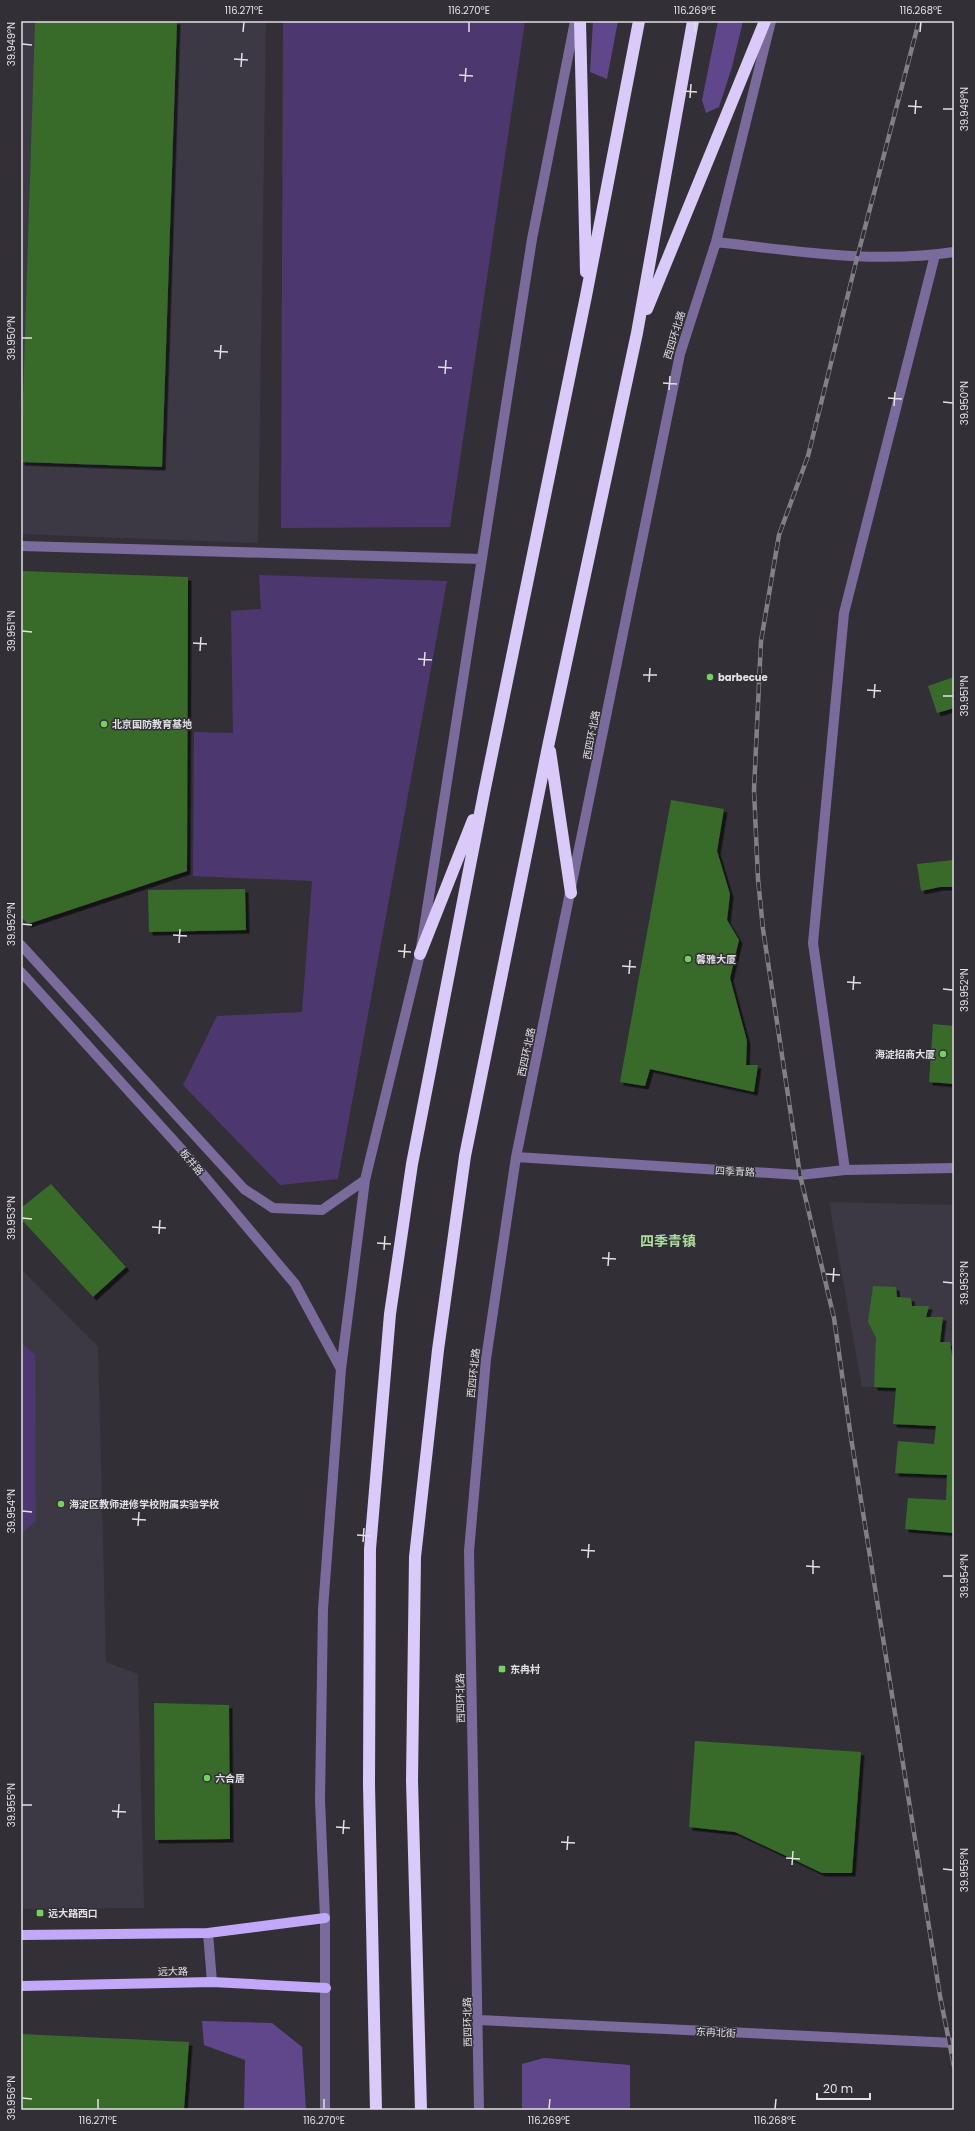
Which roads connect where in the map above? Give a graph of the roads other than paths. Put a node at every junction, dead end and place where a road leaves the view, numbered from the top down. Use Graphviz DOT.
graph roads {
  1 [pos="576,21"];
  2 [pos="580,21"];
  3 [pos="639,21"];
  4 [pos="693,21"];
  5 [pos="765,21"];
  6 [pos="771,21"];
  7 [pos="716,242"];
  8 [pos="954,252"];
  9 [pos="935,255"];
  10 [pos="586,296"];
  11 [pos="637,333"];
  12 [pos="21,546"];
  13 [pos="482,559"];
  14 [pos="549,742"];
  15 [pos="484,793"];
  16 [pos="571,893"];
  17 [pos="21,945"];
  18 [pos="420,954"];
  19 [pos="21,972"];
  20 [pos="516,1157"];
  21 [pos="954,1168"];
  22 [pos="845,1170"];
  23 [pos="365,1180"];
  24 [pos="341,1369"];
  25 [pos="325,1918"];
  26 [pos="208,1934"];
  27 [pos="21,1935"];
  28 [pos="212,1982"];
  29 [pos="21,1986"];
  30 [pos="326,1988"];
  31 [pos="479,2020"];
  32 [pos="954,2043"];
  33 [pos="325,2110"];
  34 [pos="376,2110"];
  35 [pos="421,2110"];
  36 [pos="479,2110"];
  1 -- 13 [label="street"];
  2 -- 10 [label="highway"];
  3 -- 10 [label="highway"];
  4 -- 11 [label="highway"];
  5 -- 11 [label="highway"];
  6 -- 7 [label="street, 西四环北路"];
  7 -- 9 [label="street"];
  7 -- 16 [label="street, 西四环北路"];
  8 -- 9 [label="street"];
  9 -- 22 [label="street"];
  10 -- 15 [label="highway"];
  11 -- 14 [label="highway"];
  12 -- 13 [label="street"];
  13 -- 18 [label="street"];
  14 -- 16 [label="highway"];
  14 -- 35 [label="highway"];
  15 -- 18 [label="highway"];
  15 -- 34 [label="highway"];
  16 -- 20 [label="street, 西四环北路"];
  17 -- 23 [label="street"];
  18 -- 23 [label="street"];
  19 -- 24 [label="street, 板井路"];
  20 -- 22 [label="street, 四季青路"];
  20 -- 31 [label="street, 西四环北路"];
  21 -- 22 [label="street, 四季青路"];
  23 -- 24 [label="street"];
  24 -- 25 [label="street"];
  25 -- 26 [label="main road"];
  25 -- 30 [label="street"];
  26 -- 27 [label="main road"];
  26 -- 28 [label="street"];
  28 -- 29 [label="main road, 远大路"];
  28 -- 30 [label="main road, 远大路"];
  30 -- 33 [label="street"];
  31 -- 32 [label="street, 东冉北街"];
  31 -- 36 [label="street, 西四环北路"];
}
